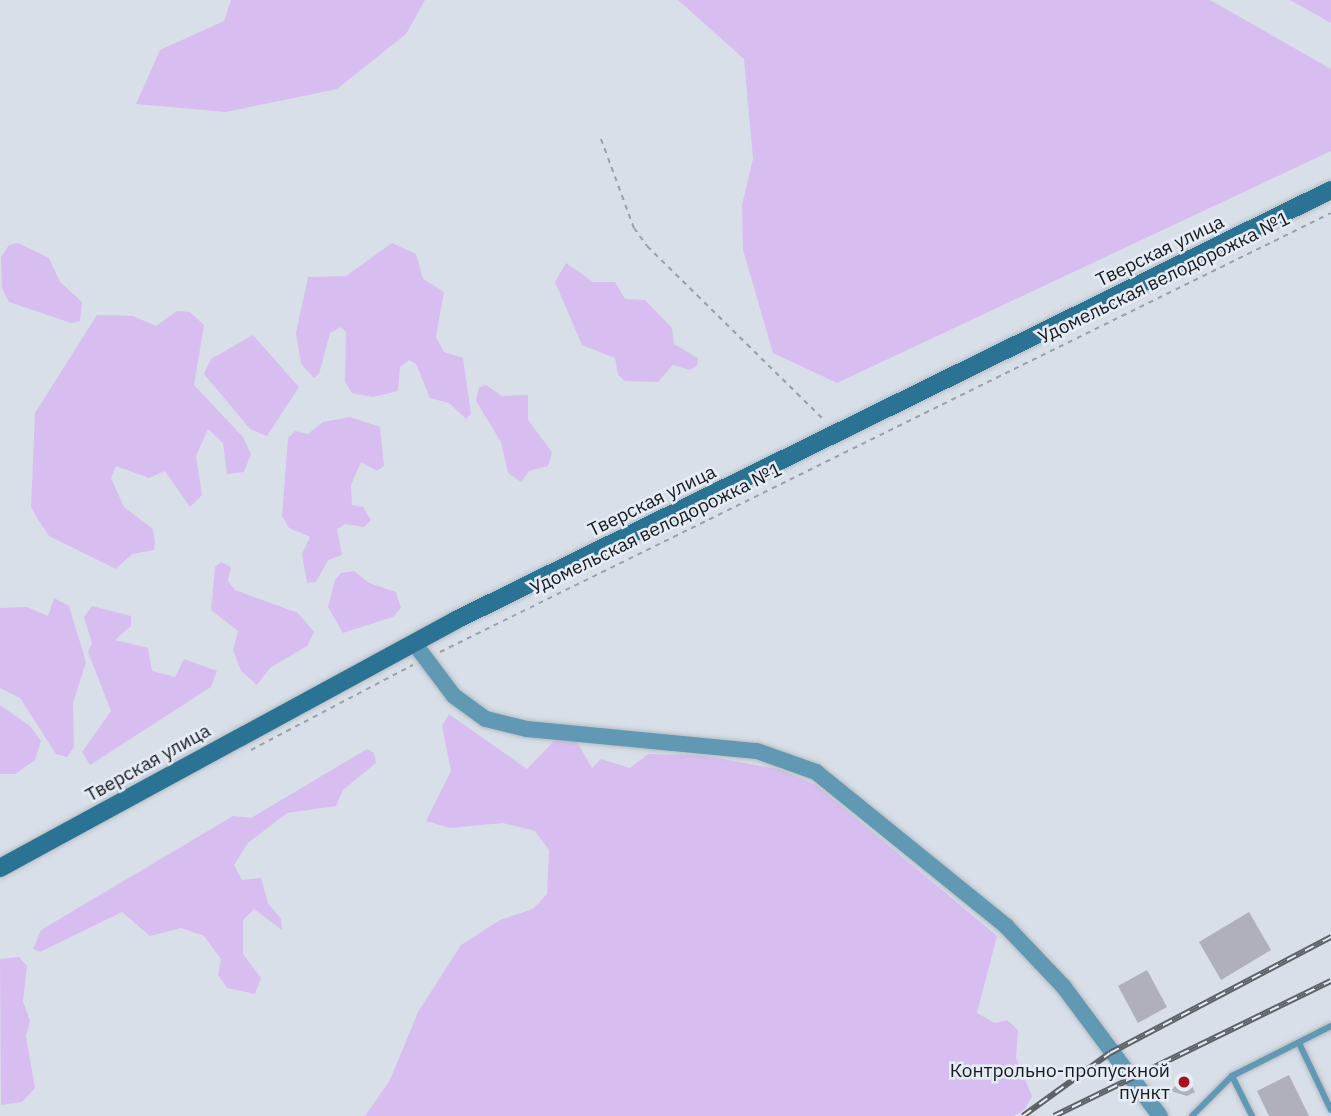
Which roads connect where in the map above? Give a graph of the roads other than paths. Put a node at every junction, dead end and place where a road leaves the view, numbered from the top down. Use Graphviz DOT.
graph roads {
  1 [pos="1331,190"];
  2 [pos="414,643"];
  3 [pos="0,867"];
  4 [pos="1331,1026"];
  5 [pos="1299,1043"];
  6 [pos="1232,1076"];
  7 [pos="1331,1110"];
  8 [pos="1160,1116"];
  9 [pos="1192,1116"];
  10 [pos="1252,1116"];
  1 -- 2 [label="main road, Тверская улица"];
  2 -- 3 [label="main road, Тверская улица"];
  2 -- 8 [label="street"];
  4 -- 5 [label="lane"];
  5 -- 6 [label="lane"];
  5 -- 7 [label="lane"];
  6 -- 9 [label="lane"];
  6 -- 10 [label="lane"];
}
